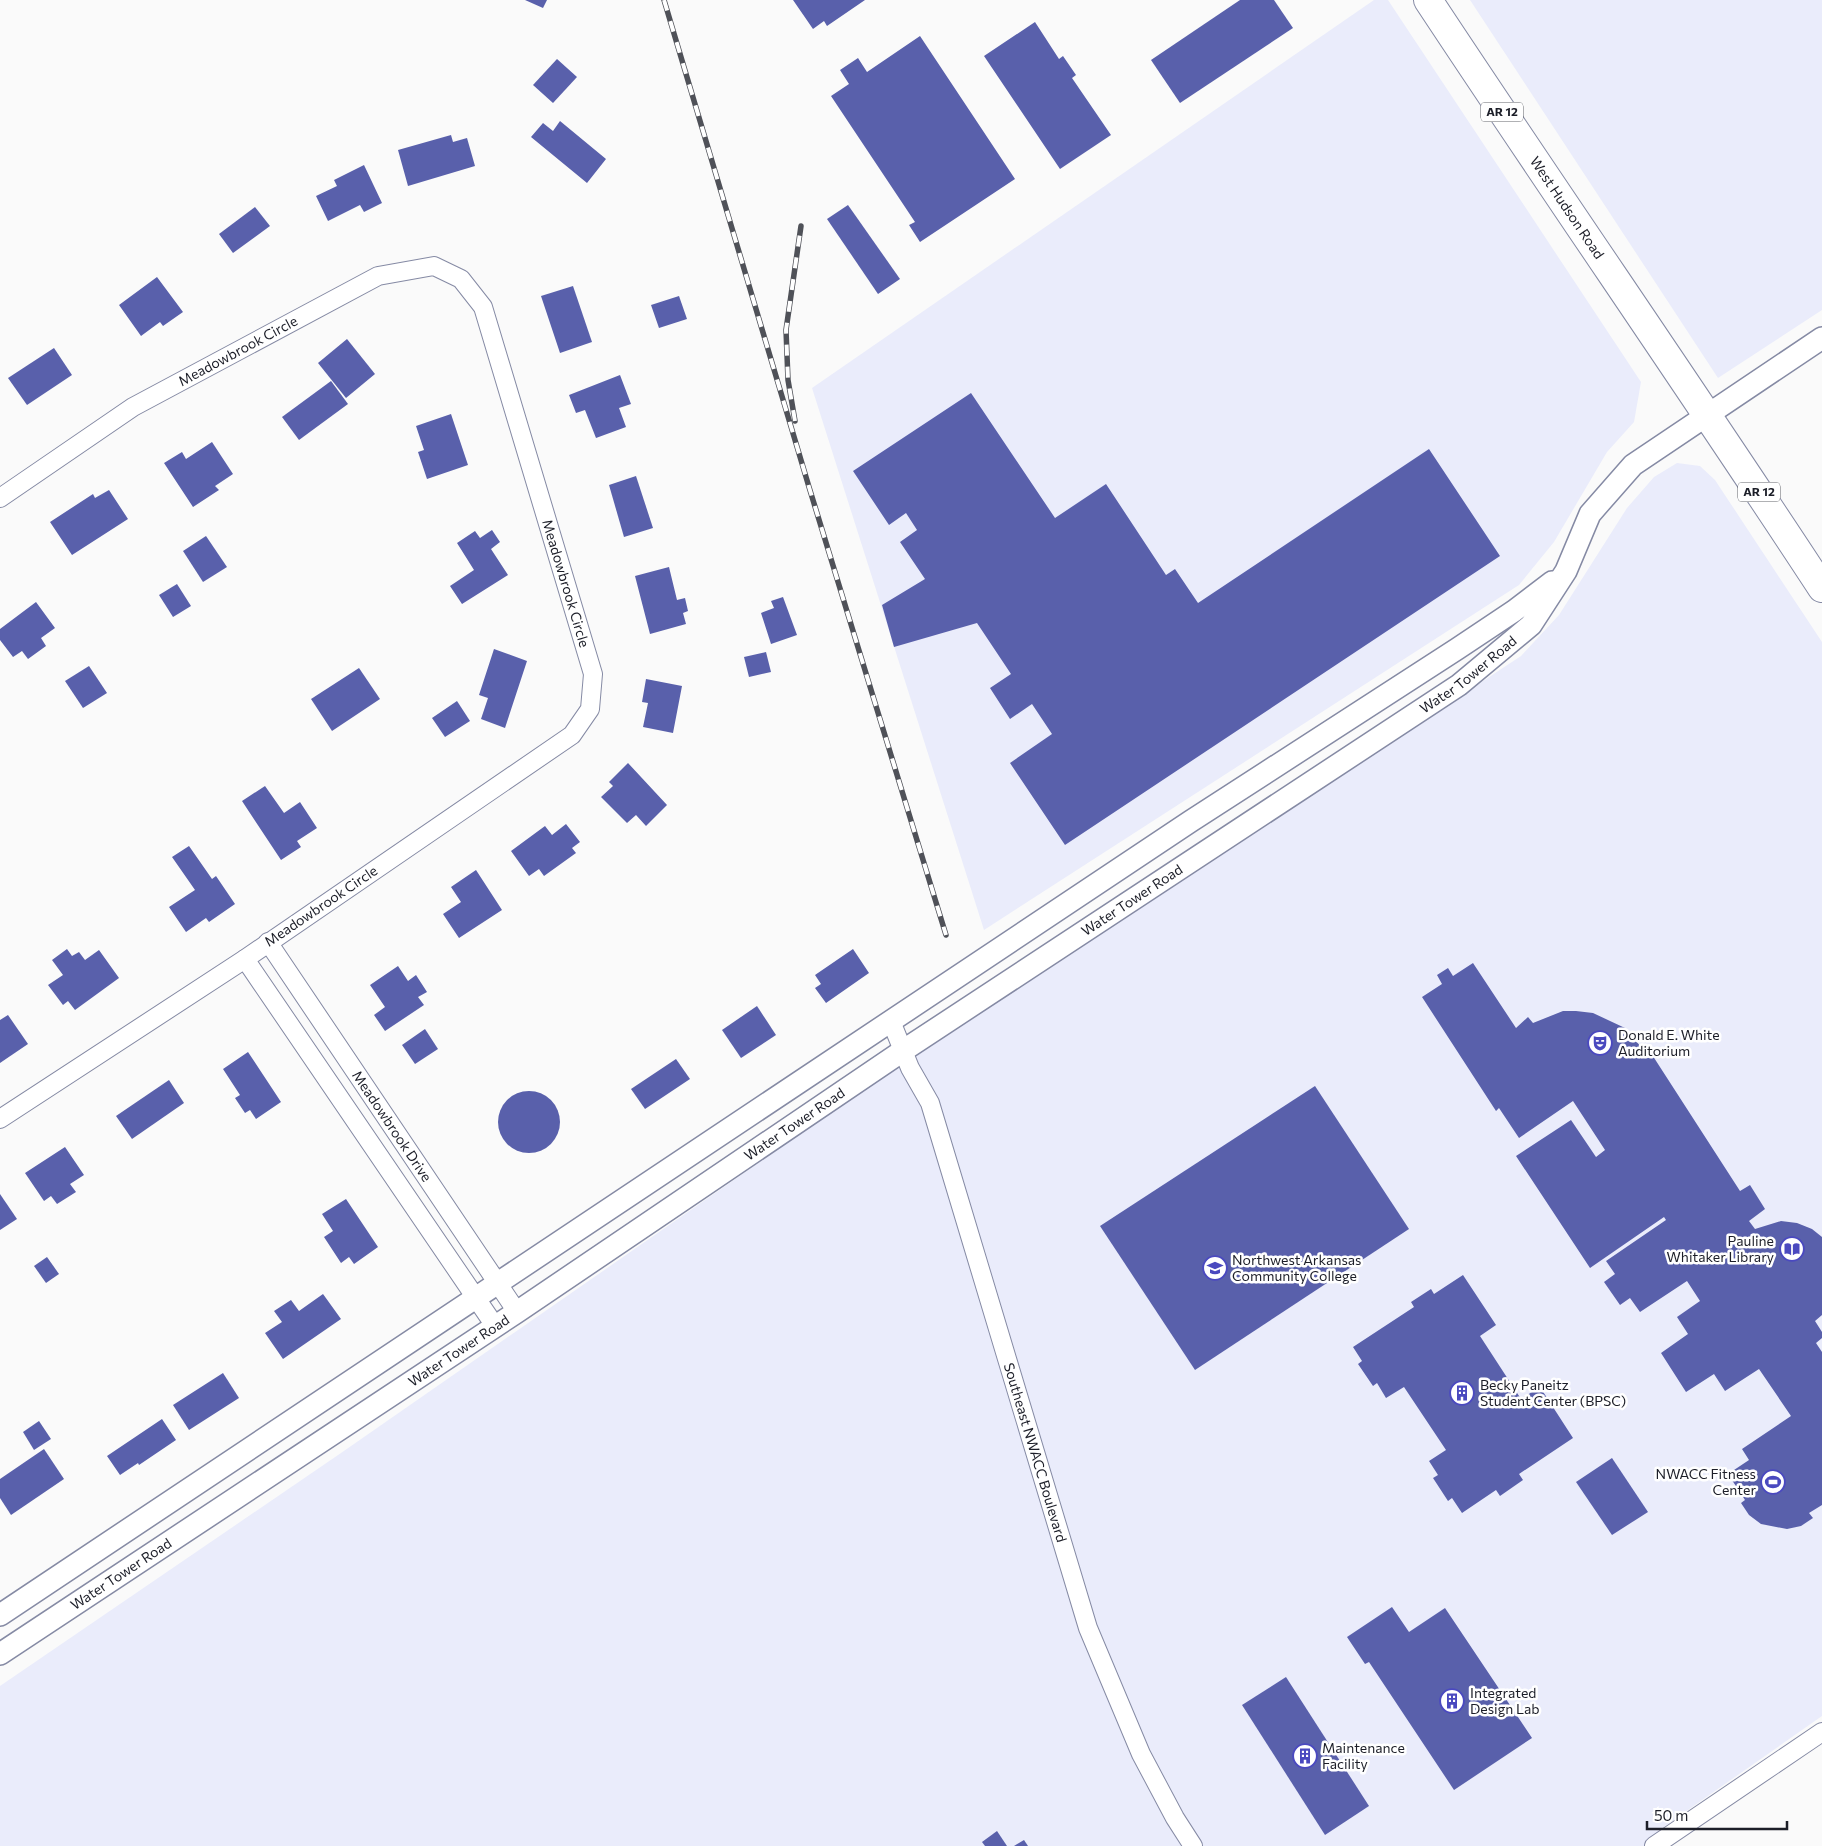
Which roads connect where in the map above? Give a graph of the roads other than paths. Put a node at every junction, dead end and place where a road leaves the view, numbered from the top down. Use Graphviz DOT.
graph roads {
  1 [pos="1428,0"];
  2 [pos="1822,338"];
  3 [pos="1708,414"];
  4 [pos="0,498"];
  5 [pos="1566,571"];
  6 [pos="1822,588"];
  7 [pos="268,942"];
  8 [pos="245,959"];
  9 [pos="891,1021"];
  10 [pos="904,1050"];
  11 [pos="0,1119"];
  12 [pos="497,1282"];
  13 [pos="475,1297"];
  14 [pos="517,1312"];
  15 [pos="496,1326"];
  16 [pos="0,1615"];
  17 [pos="0,1654"];
  18 [pos="1822,1732"];
  19 [pos="1193,1846"];
  20 [pos="1654,1846"];
  1 -- 3 [label="highway, West Hudson Road / AR 12"];
  2 -- 3 [label="street, Water Tower Road"];
  3 -- 5 [label="street, Water Tower Road"];
  3 -- 6 [label="highway, AR 12"];
  4 -- 7 [label="street, Meadowbrook Circle"];
  5 -- 9 [label="street, Water Tower Road"];
  5 -- 10 [label="street, Water Tower Road"];
  7 -- 8 [label="street, Meadowbrook Circle"];
  7 -- 12 [label="street, Meadowbrook Drive"];
  8 -- 11 [label="street, Meadowbrook Circle"];
  8 -- 13 [label="street, Meadowbrook Drive"];
  9 -- 10 [label="street, Southeast NWACC Boulevard"];
  9 -- 12 [label="street, Water Tower Road"];
  10 -- 14 [label="street, Water Tower Road"];
  10 -- 19 [label="street, Southeast NWACC Boulevard"];
  12 -- 13 [label="street, Water Tower Road"];
  12 -- 14 [label="street, Meadowbrook Drive"];
  13 -- 15 [label="street, Meadowbrook Drive"];
  13 -- 16 [label="street, Water Tower Road"];
  14 -- 15 [label="street, Water Tower Road"];
  15 -- 17 [label="street, Water Tower Road"];
  18 -- 20 [label="street"];
}
